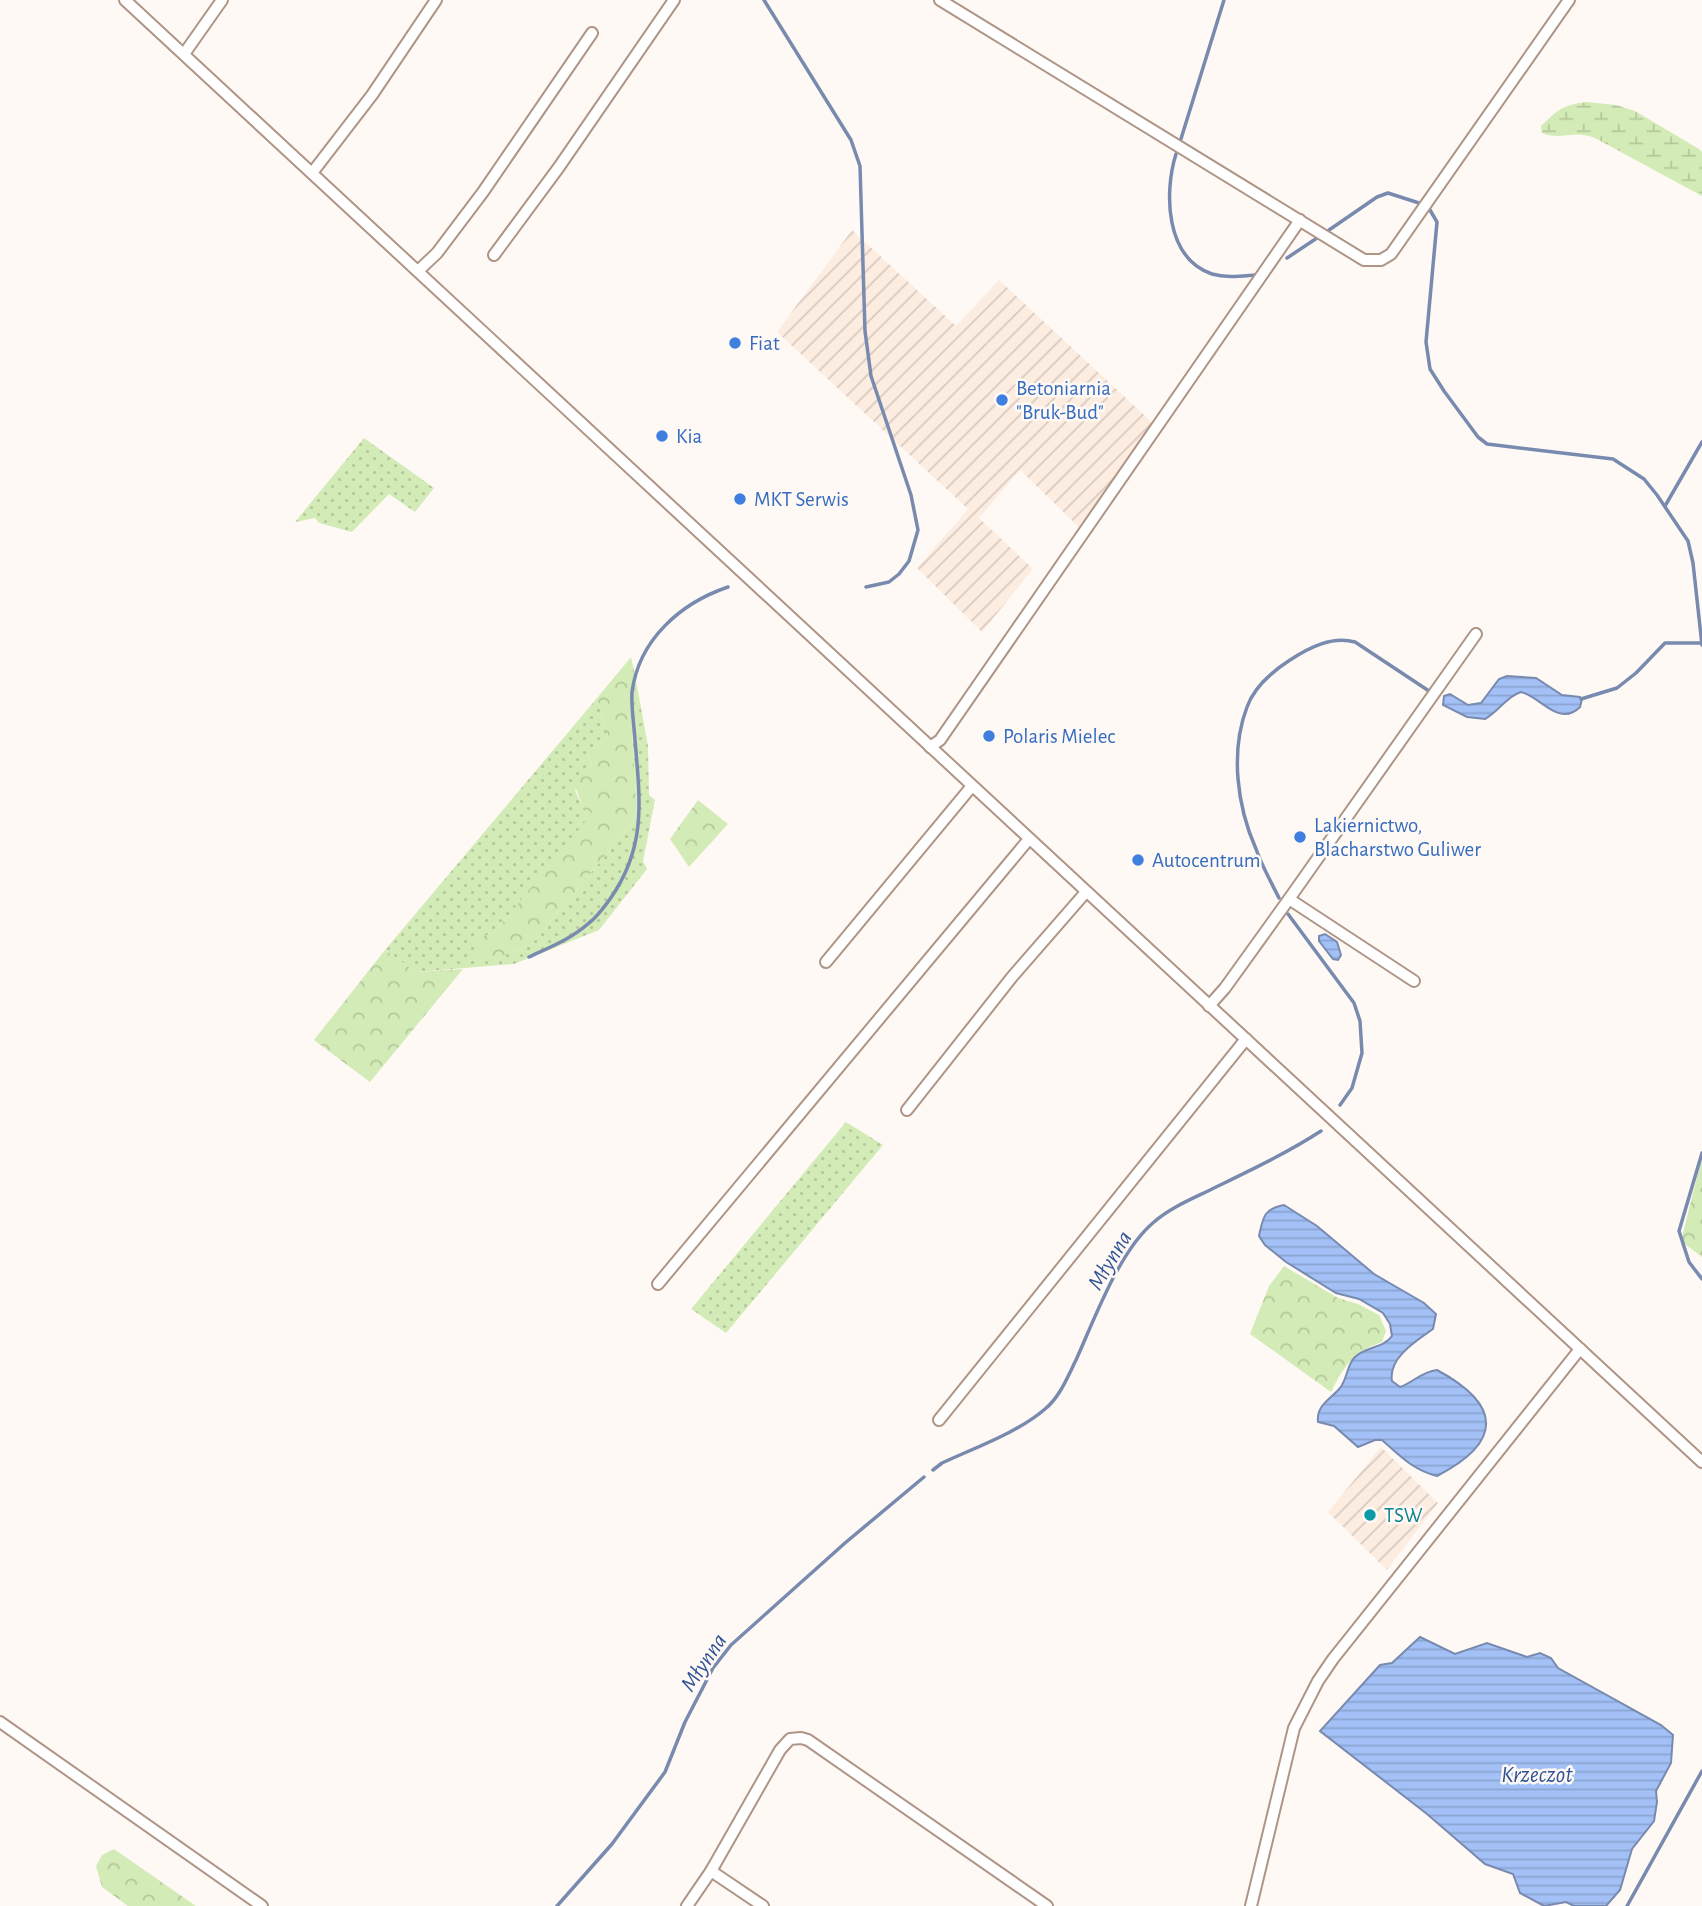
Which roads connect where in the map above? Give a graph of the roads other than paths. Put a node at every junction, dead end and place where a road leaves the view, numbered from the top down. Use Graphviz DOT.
graph roads {
  1 [pos="125,0"];
  2 [pos="222,0"];
  3 [pos="436,0"];
  4 [pos="674,0"];
  5 [pos="940,0"];
  6 [pos="1569,0"];
  7 [pos="592,33"];
  8 [pos="184,54"];
  9 [pos="312,173"];
  10 [pos="1300,220"];
  11 [pos="494,255"];
  12 [pos="418,271"];
  13 [pos="1476,634"];
  14 [pos="930,747"];
  15 [pos="972,786"];
  16 [pos="1029,839"];
  17 [pos="1086,892"];
  18 [pos="1290,899"];
  19 [pos="826,962"];
  20 [pos="1414,981"];
  21 [pos="1209,1006"];
  22 [pos="1246,1040"];
  23 [pos="907,1110"];
  24 [pos="658,1284"];
  25 [pos="1580,1349"];
  26 [pos="939,1420"];
  27 [pos="1702,1462"];
  28 [pos="0,1722"];
  29 [pos="711,1871"];
  30 [pos="262,1906"];
  31 [pos="687,1906"];
  32 [pos="763,1906"];
  33 [pos="1047,1906"];
  34 [pos="1251,1906"];
  1 -- 8 [label="street"];
  2 -- 8 [label="street"];
  3 -- 9 [label="street"];
  4 -- 11 [label="street"];
  5 -- 10 [label="street"];
  6 -- 10 [label="street"];
  7 -- 12 [label="street"];
  8 -- 9 [label="street"];
  9 -- 12 [label="street"];
  10 -- 14 [label="street"];
  12 -- 14 [label="street"];
  13 -- 18 [label="street"];
  14 -- 15 [label="street"];
  15 -- 16 [label="street"];
  15 -- 19 [label="street"];
  16 -- 17 [label="street"];
  16 -- 24 [label="street"];
  17 -- 21 [label="street"];
  17 -- 23 [label="street"];
  18 -- 20 [label="street"];
  18 -- 21 [label="street"];
  21 -- 22 [label="street"];
  22 -- 25 [label="street"];
  22 -- 26 [label="street"];
  25 -- 27 [label="street"];
  25 -- 34 [label="street"];
  28 -- 30 [label="street"];
  29 -- 31 [label="street"];
  29 -- 32 [label="street"];
  29 -- 33 [label="street"];
}
